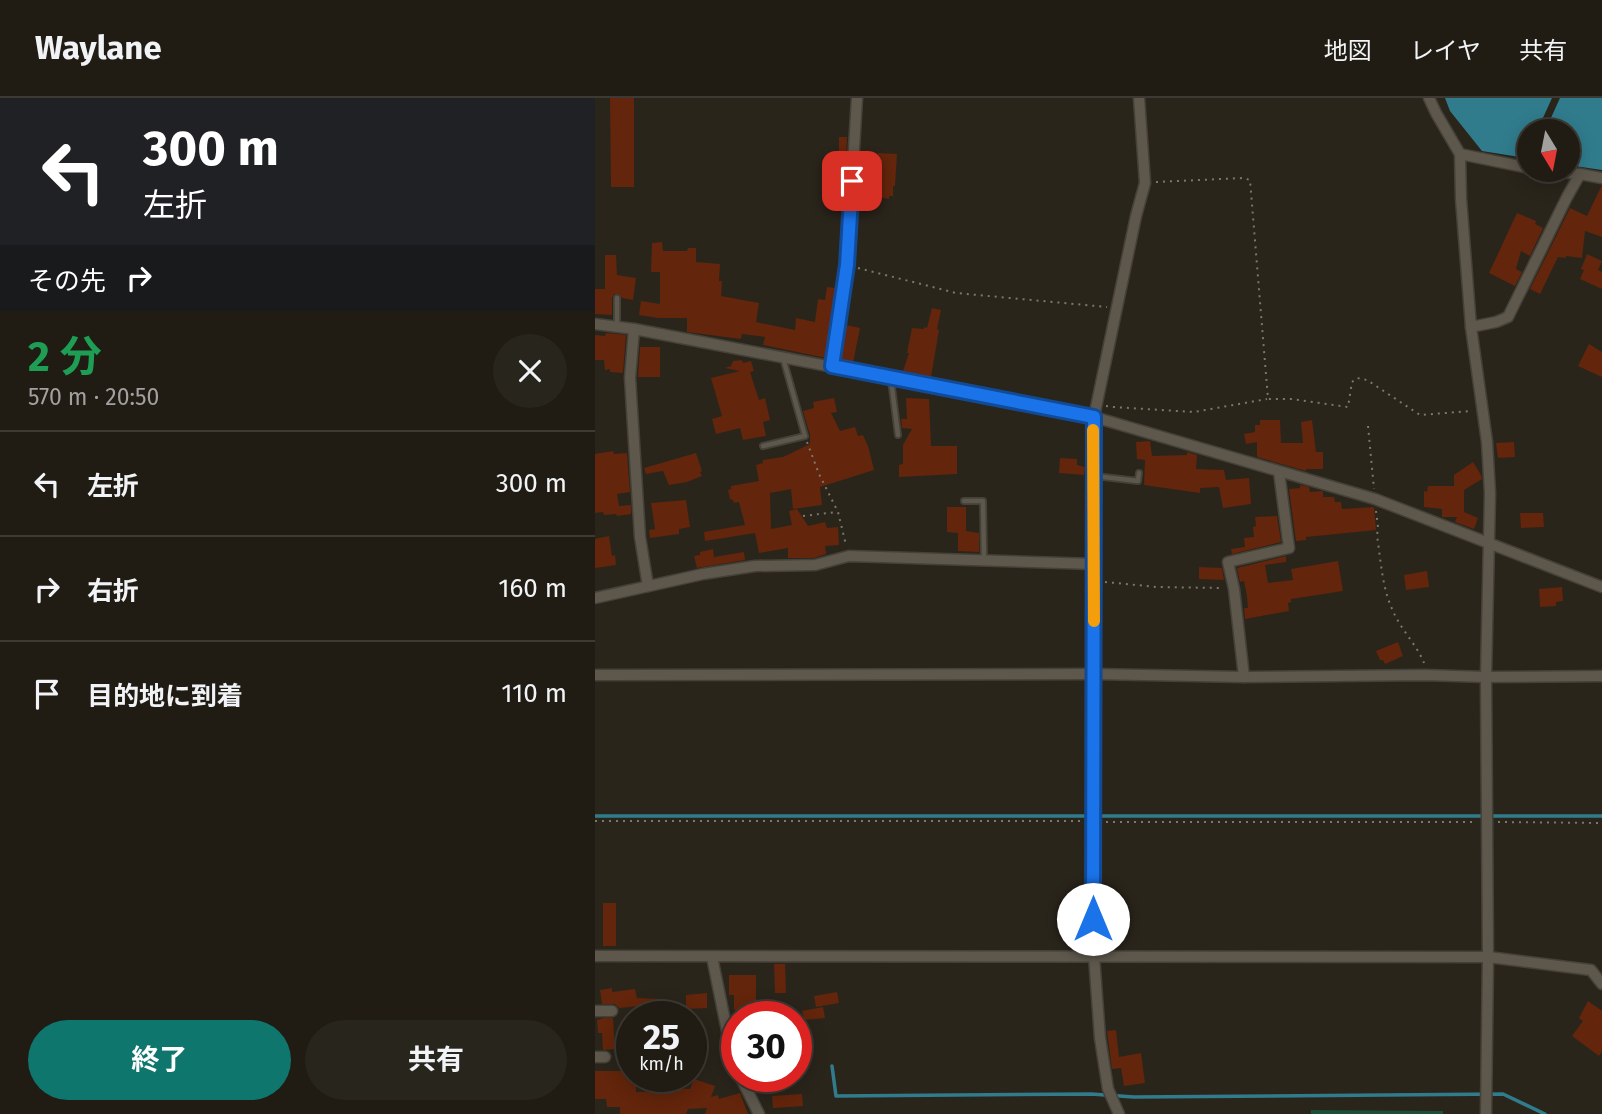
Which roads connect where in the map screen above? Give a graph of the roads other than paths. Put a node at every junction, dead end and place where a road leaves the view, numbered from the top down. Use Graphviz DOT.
graph roads {
  1 [pos="857,98"];
  2 [pos="1139,98"];
  3 [pos="1429,98"];
  4 [pos="1460,153"];
  5 [pos="1517,165"];
  6 [pos="1580,174"];
  7 [pos="1602,178"];
  8 [pos="1575,182"];
  9 [pos="617,298"];
  10 [pos="595,324"];
  11 [pos="617,327"];
  12 [pos="1471,327"];
  13 [pos="634,329"];
  14 [pos="782,358"];
  15 [pos="832,366"];
  16 [pos="891,378"];
  17 [pos="1094,417"];
  18 [pos="898,435"];
  19 [pos="763,446"];
  20 [pos="1279,472"];
  21 [pos="1139,474"];
  22 [pos="1094,476"];
  23 [pos="964,500"];
  24 [pos="1488,543"];
  25 [pos="984,561"];
  26 [pos="1094,564"];
  27 [pos="648,586"];
  28 [pos="1602,587"];
  29 [pos="595,598"];
  30 [pos="1094,674"];
  31 [pos="595,675"];
  32 [pos="1602,676"];
  33 [pos="1244,677"];
  34 [pos="1486,677"];
  35 [pos="595,956"];
  36 [pos="1094,956"];
  37 [pos="712,957"];
  38 [pos="1488,957"];
  39 [pos="1602,984"];
  40 [pos="721,1001"];
  41 [pos="595,1011"];
  42 [pos="612,1011"];
  43 [pos="748,1092"];
  44 [pos="758,1114"];
  45 [pos="1119,1114"];
  46 [pos="1486,1114"];
  1 -- 15 [label="street"];
  2 -- 17 [label="street"];
  3 -- 4 [label="street"];
  4 -- 5 [label="street"];
  4 -- 12 [label="street"];
  6 -- 7 [label="street"];
  8 -- 12 [label="street"];
  9 -- 11 [label="lane"];
  10 -- 11 [label="street"];
  11 -- 13 [label="street"];
  12 -- 24 [label="street"];
  13 -- 14 [label="street"];
  13 -- 27 [label="street"];
  14 -- 15 [label="street"];
  14 -- 19 [label="lane"];
  15 -- 16 [label="street"];
  16 -- 17 [label="street"];
  16 -- 18 [label="lane"];
  17 -- 20 [label="street"];
  17 -- 22 [label="street"];
  20 -- 24 [label="street"];
  20 -- 33 [label="street"];
  21 -- 22 [label="lane"];
  22 -- 26 [label="street"];
  23 -- 25 [label="lane"];
  24 -- 28 [label="street"];
  24 -- 34 [label="street"];
  25 -- 26 [label="street"];
  25 -- 27 [label="street"];
  26 -- 30 [label="street"];
  27 -- 29 [label="street"];
  30 -- 31 [label="street"];
  30 -- 33 [label="street"];
  30 -- 36 [label="street"];
  32 -- 34 [label="street"];
  33 -- 34 [label="street"];
  34 -- 38 [label="street"];
  35 -- 37 [label="street"];
  36 -- 37 [label="street"];
  36 -- 38 [label="street"];
  36 -- 45 [label="street"];
  37 -- 40 [label="street"];
  38 -- 39 [label="street"];
  38 -- 46 [label="street"];
  41 -- 42 [label="street"];
  43 -- 44 [label="street"];
}
